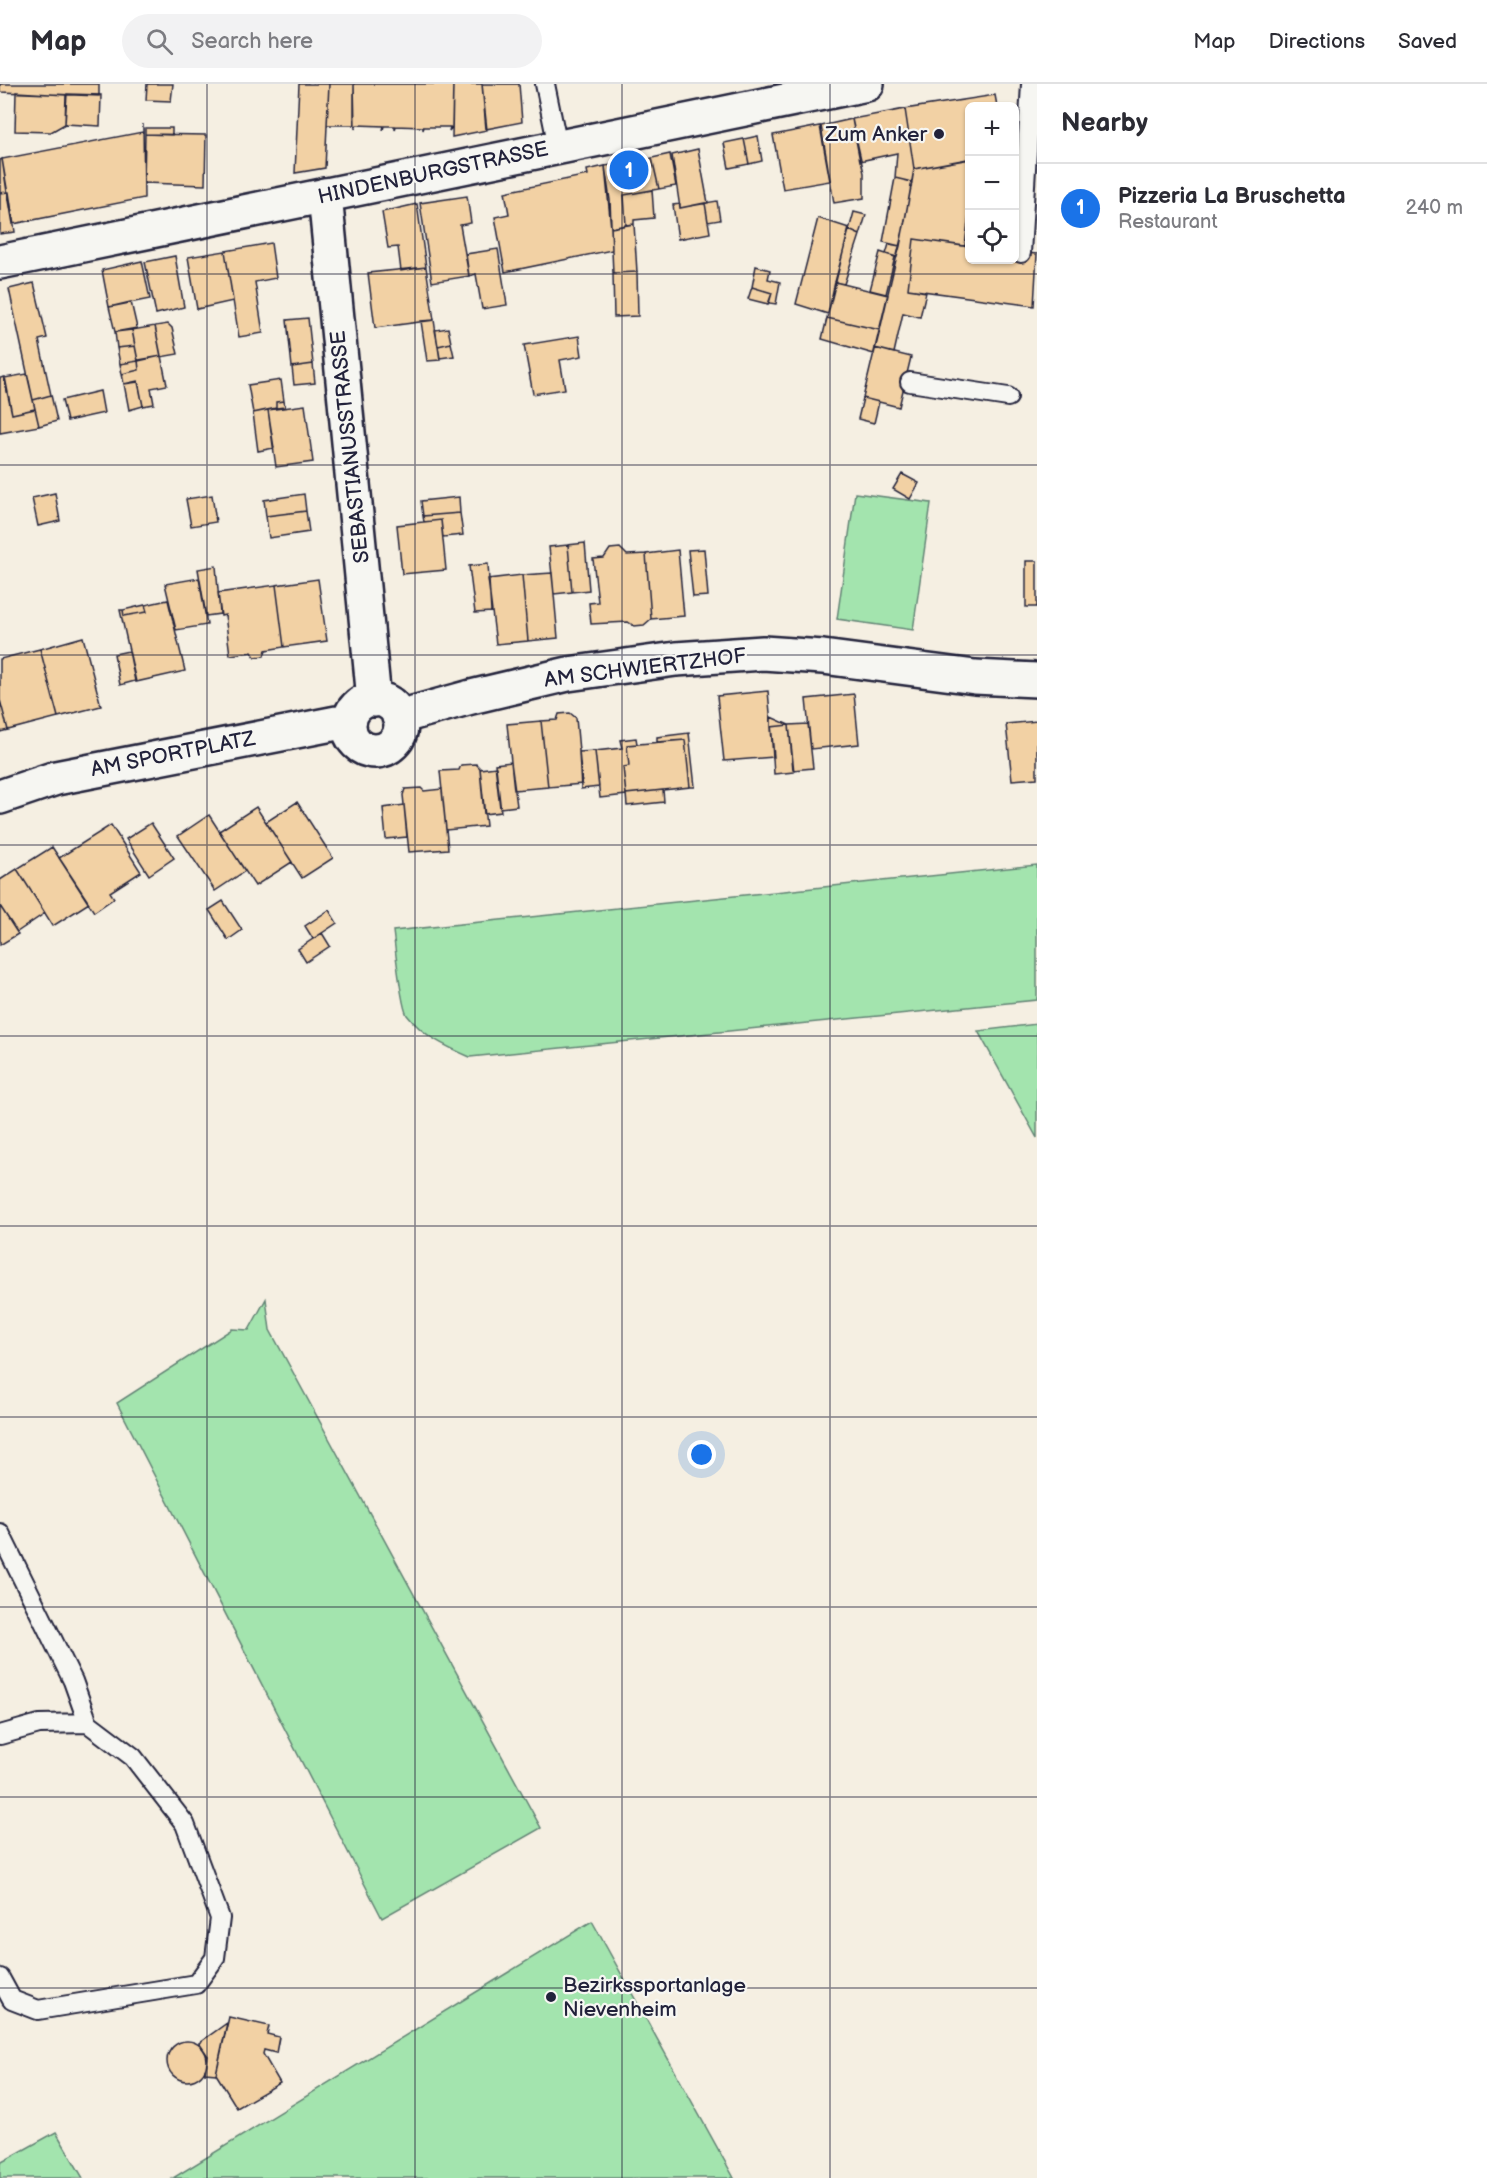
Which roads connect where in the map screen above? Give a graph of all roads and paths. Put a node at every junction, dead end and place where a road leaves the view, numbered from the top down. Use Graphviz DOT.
graph roads {
  1 [pos="545,84"];
  2 [pos="867,84"];
  3 [pos="1031,84"];
  4 [pos="558,147"];
  5 [pos="326,195"];
  6 [pos="1021,253"];
  7 [pos="0,262"];
  8 [pos="910,382"];
  9 [pos="1008,397"];
  10 [pos="1037,680"];
  11 [pos="387,708"];
  12 [pos="349,724"];
  13 [pos="0,797"];
  14 [pos="0,1533"];
  15 [pos="88,1723"];
  16 [pos="0,1735"];
  17 [pos="0,1978"];
  1 -- 4 [label="lane"];
  2 -- 4 [label="street, HINDENBURGSTRASSE"];
  3 -- 6 [label="lane"];
  4 -- 5 [label="street, HINDENBURGSTRASSE"];
  5 -- 7 [label="street, HINDENBURGSTRASSE"];
  5 -- 11 [label="street, SEBASTIANUSSTRASSE"];
  8 -- 9 [label="lane"];
  10 -- 11 [label="street, AM SCHWIERTZHOF"];
  11 -- 12 [label="street"];
  11 -- 12 [label="street"];
  12 -- 13 [label="street, AM SPORTPLATZ"];
  14 -- 15 [label="lane"];
  15 -- 16 [label="lane"];
  15 -- 17 [label="lane"];
}
